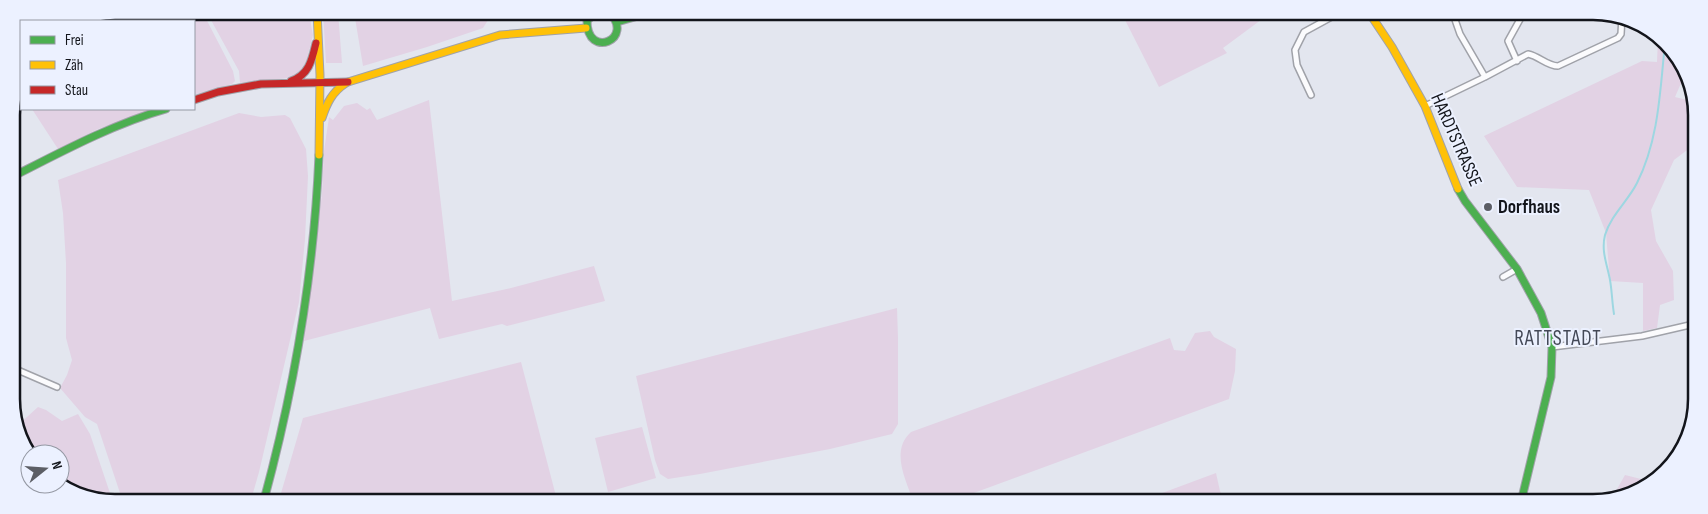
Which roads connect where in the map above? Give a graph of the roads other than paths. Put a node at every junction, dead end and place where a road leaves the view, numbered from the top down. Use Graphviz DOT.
graph roads {
  1 [pos="317,20"];
  2 [pos="588,20"];
  3 [pos="625,20"];
  4 [pos="1326,20"];
  5 [pos="1374,20"];
  6 [pos="1455,20"];
  7 [pos="1520,20"];
  8 [pos="618,22"];
  9 [pos="1622,24"];
  10 [pos="586,28"];
  11 [pos="318,36"];
  12 [pos="1517,60"];
  13 [pos="1485,77"];
  14 [pos="348,82"];
  15 [pos="281,83"];
  16 [pos="320,83"];
  17 [pos="1311,95"];
  18 [pos="195,100"];
  19 [pos="1425,106"];
  20 [pos="162,110"];
  21 [pos="320,123"];
  22 [pos="20,173"];
  23 [pos="1517,269"];
  24 [pos="1503,276"];
  25 [pos="1688,325"];
  26 [pos="1552,347"];
  27 [pos="20,371"];
  28 [pos="56,387"];
  29 [pos="265,494"];
  30 [pos="1523,494"];
  1 -- 11 [label="street"];
  2 -- 10 [label="street"];
  3 -- 8 [label="street"];
  4 -- 17 [label="street"];
  5 -- 19 [label="street, HARDTSTRASSE"];
  6 -- 13 [label="street"];
  7 -- 12 [label="street"];
  8 -- 10 [label="street"];
  9 -- 12 [label="street"];
  10 -- 14 [label="street"];
  11 -- 15 [label="street"];
  11 -- 16 [label="street"];
  12 -- 13 [label="street"];
  13 -- 19 [label="street"];
  14 -- 16 [label="street"];
  14 -- 21 [label="street"];
  15 -- 16 [label="street"];
  15 -- 18 [label="street"];
  16 -- 21 [label="street"];
  19 -- 23 [label="street, HARDTSTRASSE"];
  20 -- 22 [label="street"];
  21 -- 29 [label="street"];
  23 -- 24 [label="street"];
  23 -- 26 [label="street, HARDTSTRASSE"];
  25 -- 26 [label="street"];
  26 -- 30 [label="street, HARDTSTRASSE"];
  27 -- 28 [label="street"];
}
